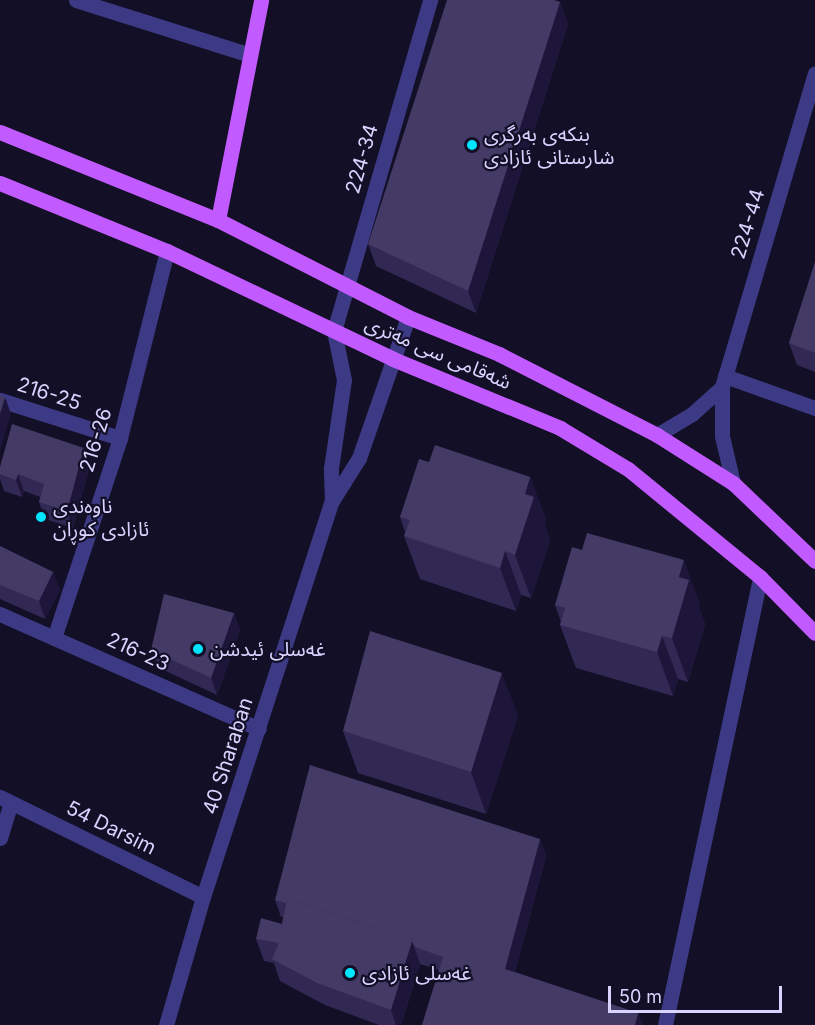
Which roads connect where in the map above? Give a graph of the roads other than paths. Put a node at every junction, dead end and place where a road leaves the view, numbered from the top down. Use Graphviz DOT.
graph roads {
  1 [pos="76,0"];
  2 [pos="261,0"];
  3 [pos="430,0"];
  4 [pos="250,55"];
  5 [pos="815,74"];
  6 [pos="0,132"];
  7 [pos="0,183"];
  8 [pos="218,220"];
  9 [pos="167,251"];
  10 [pos="347,286"];
  11 [pos="408,316"];
  12 [pos="334,331"];
  13 [pos="393,358"];
  14 [pos="724,382"];
  15 [pos="0,400"];
  16 [pos="815,408"];
  17 [pos="657,435"];
  18 [pos="120,438"];
  19 [pos="733,483"];
  20 [pos="332,501"];
  21 [pos="815,561"];
  22 [pos="760,577"];
  23 [pos="0,614"];
  24 [pos="815,633"];
  25 [pos="54,638"];
  26 [pos="259,729"];
  27 [pos="5,800"];
  28 [pos="0,838"];
  29 [pos="203,897"];
  30 [pos="166,1025"];
  31 [pos="665,1025"];
  1 -- 4 [label="street"];
  2 -- 4 [label="main road"];
  3 -- 10 [label="street, 224-34"];
  4 -- 8 [label="main road"];
  5 -- 14 [label="street, 224-44"];
  6 -- 8 [label="main road, شەقامی سی مەتری"];
  7 -- 9 [label="main road, شەقامی سی مەتری"];
  8 -- 10 [label="main road, شەقامی سی مەتری"];
  9 -- 12 [label="main road, شەقامی سی مەتری"];
  9 -- 18 [label="street, 216-26"];
  10 -- 11 [label="main road, شەقامی سی مەتری"];
  10 -- 12 [label="street, 224-34"];
  11 -- 13 [label="street, 40 Sharaban"];
  11 -- 17 [label="main road, شەقامی سی مەتری"];
  12 -- 13 [label="main road, شەقامی سی مەتری"];
  12 -- 20 [label="street, 40 Sharaban"];
  13 -- 20 [label="street, 40 Sharaban"];
  13 -- 22 [label="main road, شەقامی سی مەتری"];
  14 -- 16 [label="street"];
  14 -- 17 [label="street"];
  14 -- 19 [label="street, 224-44"];
  15 -- 18 [label="street, 216-25"];
  17 -- 19 [label="main road, شەقامی سی مەتری"];
  18 -- 25 [label="street, 216-26"];
  19 -- 21 [label="main road, شەقامی سی مەتری"];
  20 -- 26 [label="street, 40 Sharaban"];
  22 -- 24 [label="main road, شەقامی سی مەتری"];
  22 -- 31 [label="street"];
  23 -- 25 [label="street, 216-23"];
  25 -- 26 [label="street, 216-23"];
  26 -- 29 [label="street, 40 Sharaban"];
  27 -- 28 [label="street"];
  27 -- 29 [label="street, 54 Darsim"];
  29 -- 30 [label="street, 40 Sharaban"];
}
